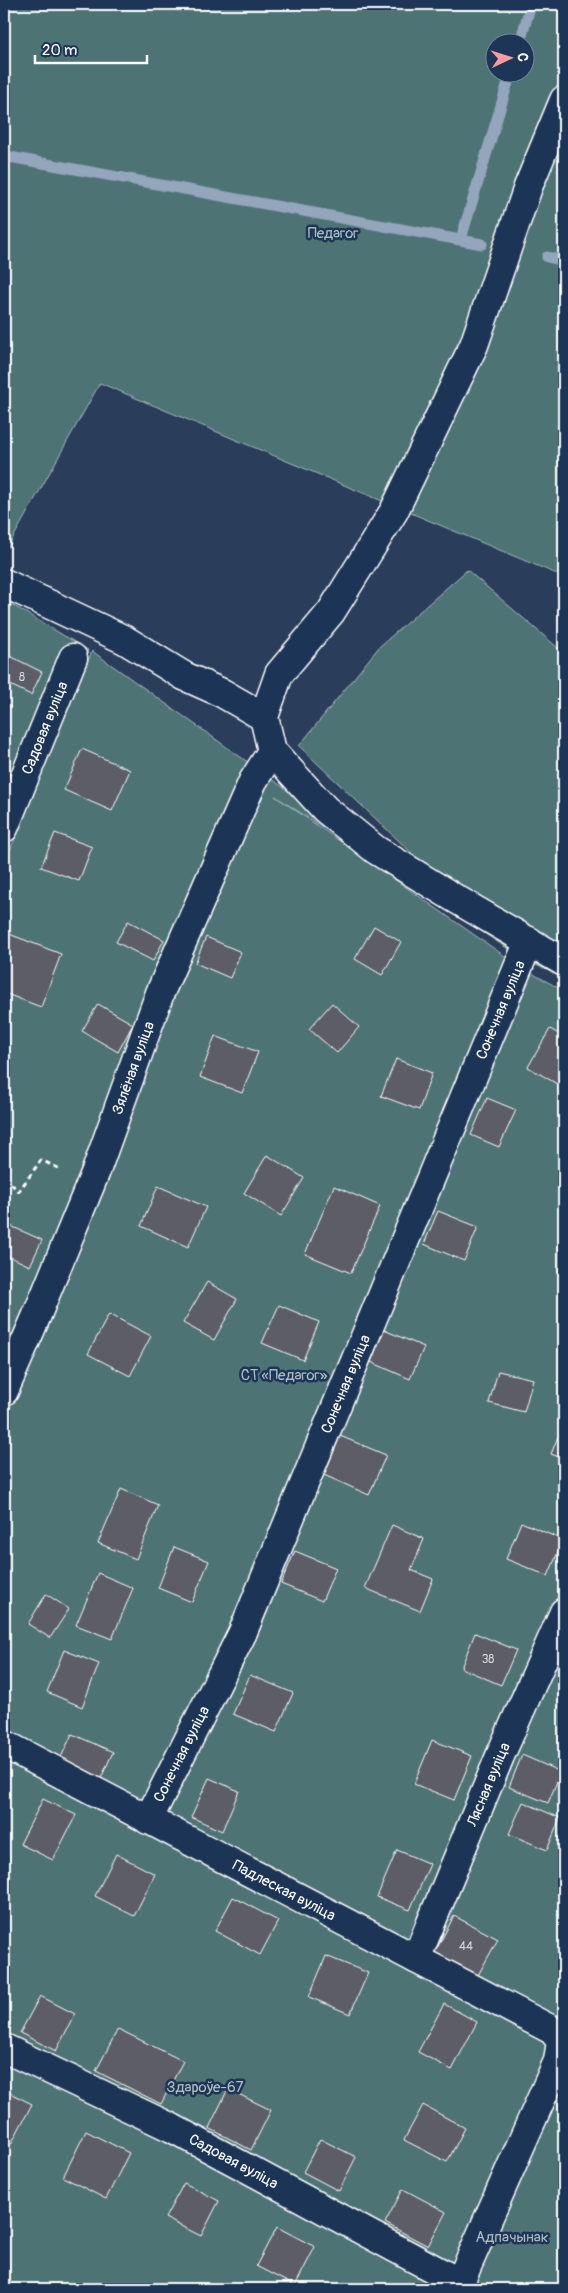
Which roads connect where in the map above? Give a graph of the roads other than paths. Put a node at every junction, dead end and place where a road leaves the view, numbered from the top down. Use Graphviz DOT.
graph roads {
  1 [pos="564,100"];
  2 [pos="4,583"];
  3 [pos="73,658"];
  4 [pos="264,717"];
  5 [pos="272,751"];
  6 [pos="4,828"];
  7 [pos="529,941"];
  8 [pos="564,962"];
  9 [pos="4,1391"];
  10 [pos="564,1612"];
  11 [pos="4,1744"];
  12 [pos="148,1820"];
  13 [pos="416,1959"];
  14 [pos="4,2048"];
  15 [pos="458,2286"];
  1 -- 4 [label="street"];
  2 -- 4 [label="street"];
  3 -- 6 [label="street, Садовая вуліца"];
  4 -- 5 [label="street"];
  5 -- 7 [label="street"];
  5 -- 9 [label="street, Зялёная вуліца"];
  7 -- 8 [label="street"];
  7 -- 12 [label="street, Сонечная вуліца"];
  10 -- 13 [label="street, Лясная вуліца"];
  11 -- 12 [label="street, Падлеская вуліца"];
  12 -- 13 [label="street, Падлеская вуліца"];
  13 -- 15 [label="street, Падлеская вуліца"];
  14 -- 15 [label="street, Садовая вуліца"];
}
